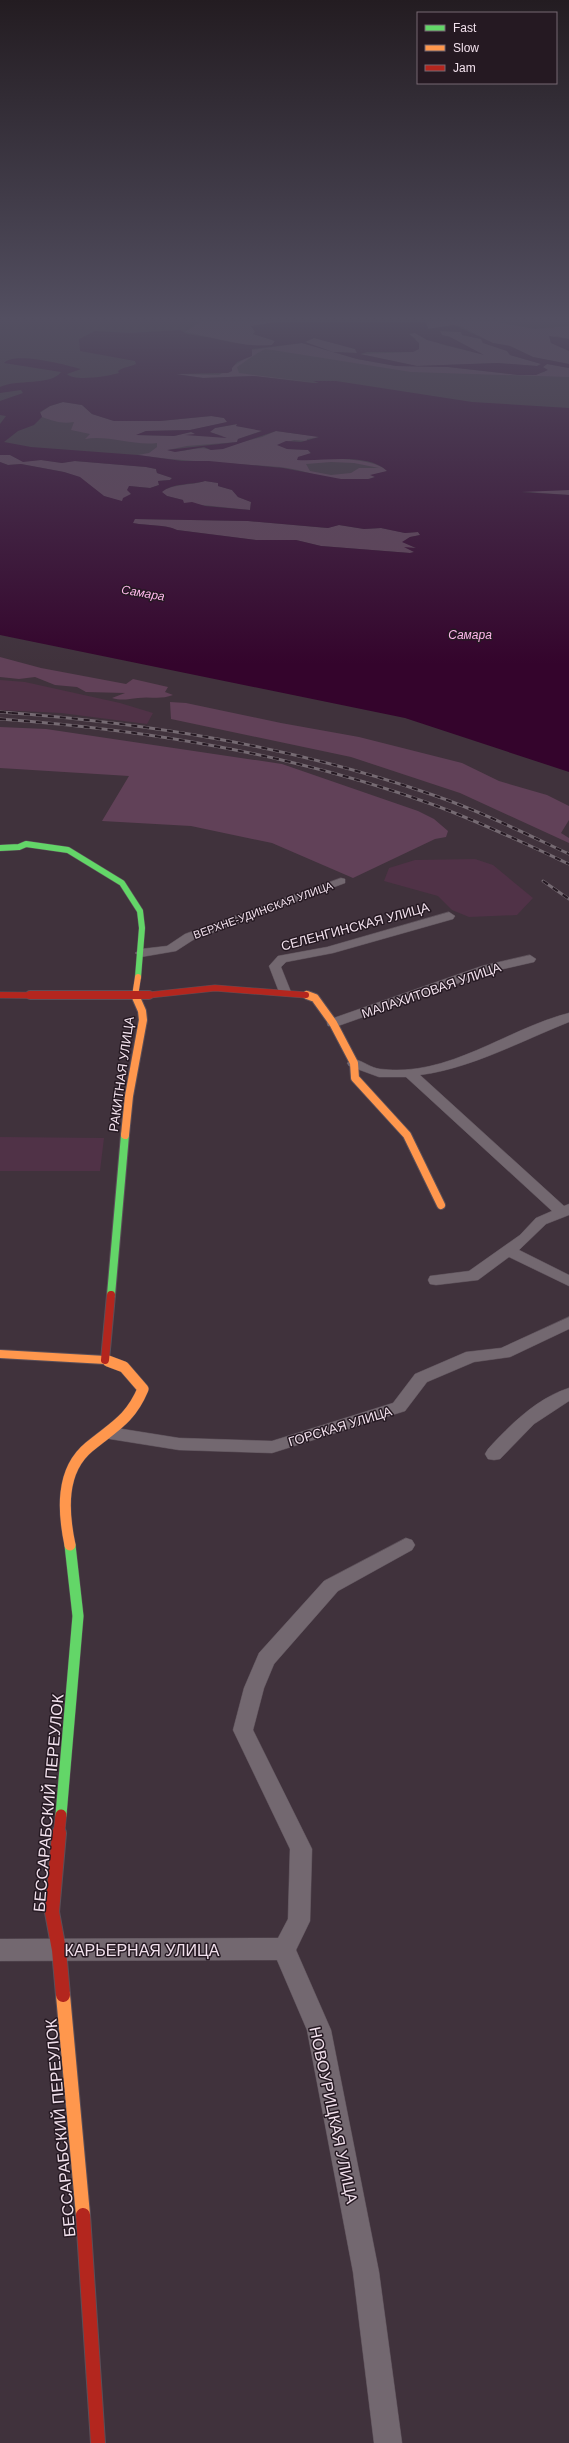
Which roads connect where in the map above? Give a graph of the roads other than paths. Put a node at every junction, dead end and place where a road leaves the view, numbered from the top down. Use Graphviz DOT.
graph roads {
  1 [pos="0,848"];
  2 [pos="341,881"];
  3 [pos="449,916"];
  4 [pos="141,952"];
  5 [pos="530,959"];
  6 [pos="285,992"];
  7 [pos="0,995"];
  8 [pos="135,997"];
  9 [pos="569,1017"];
  10 [pos="333,1023"];
  11 [pos="354,1063"];
  12 [pos="410,1073"];
  13 [pos="441,1205"];
  14 [pos="566,1211"];
  15 [pos="508,1250"];
  16 [pos="436,1280"];
  17 [pos="569,1281"];
  18 [pos="569,1322"];
  19 [pos="0,1354"];
  20 [pos="105,1360"];
  21 [pos="569,1394"];
  22 [pos="110,1433"];
  23 [pos="494,1454"];
  24 [pos="406,1545"];
  25 [pos="284,1949"];
  26 [pos="0,1950"];
  27 [pos="59,1950"];
  28 [pos="98,2443"];
  29 [pos="388,2443"];
  1 -- 4 [label="street"];
  2 -- 4 [label="street, ВЕРХНЕ-УДИНСКАЯ УЛИЦА"];
  3 -- 6 [label="street, СЕЛЕНГИНСКАЯ УЛИЦА"];
  4 -- 8 [label="street"];
  5 -- 10 [label="street, МАЛАХИТОВАЯ УЛИЦА"];
  6 -- 8 [label="street"];
  6 -- 10 [label="street"];
  7 -- 8 [label="street"];
  8 -- 20 [label="street, РАКИТНАЯ УЛИЦА"];
  9 -- 12 [label="street"];
  10 -- 11 [label="street"];
  11 -- 12 [label="street"];
  11 -- 13 [label="street"];
  12 -- 14 [label="street"];
  14 -- 15 [label="street"];
  15 -- 16 [label="street"];
  15 -- 17 [label="street"];
  18 -- 22 [label="street, ГОРСКАЯ УЛИЦА"];
  19 -- 20 [label="street"];
  20 -- 22 [label="street, БЕССАРАБСКИЙ ПЕРЕУЛОК"];
  21 -- 23 [label="street"];
  22 -- 27 [label="street, БЕССАРАБСКИЙ ПЕРЕУЛОК"];
  24 -- 25 [label="street"];
  25 -- 27 [label="street, КАРЬЕРНАЯ УЛИЦА"];
  25 -- 29 [label="street, НОВОУРИЦКАЯ УЛИЦА"];
  26 -- 27 [label="street, КАРЬЕРНАЯ УЛИЦА"];
  27 -- 28 [label="street, БЕССАРАБСКИЙ ПЕРЕУЛОК"];
}
